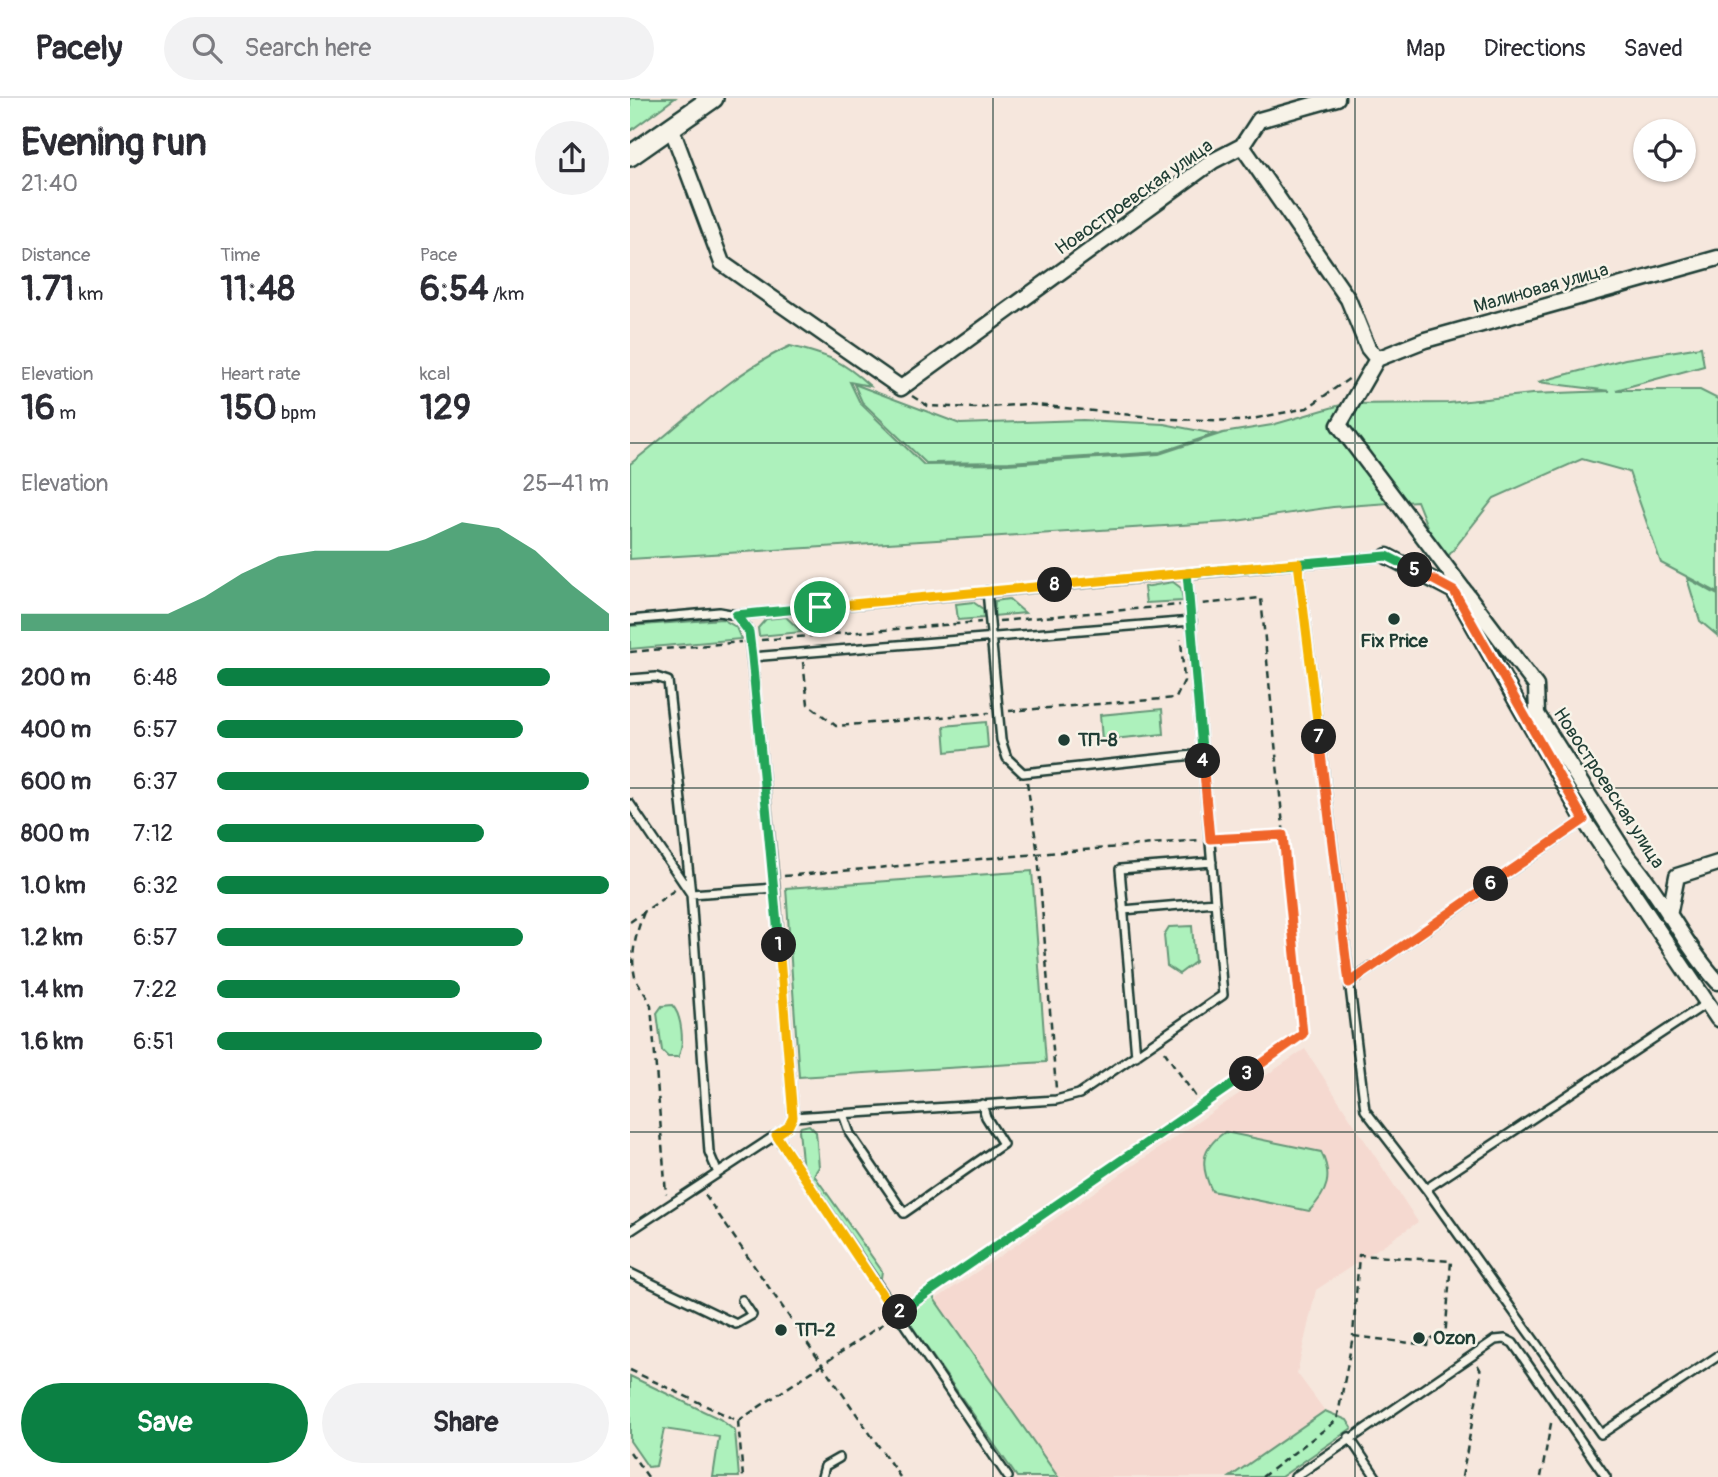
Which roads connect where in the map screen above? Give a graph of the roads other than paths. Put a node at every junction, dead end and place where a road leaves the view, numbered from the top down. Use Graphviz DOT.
graph roads {
  1 [pos="713,98"];
  2 [pos="1338,98"];
  3 [pos="671,127"];
  4 [pos="1242,146"];
  5 [pos="630,156"];
  6 [pos="1718,258"];
  7 [pos="1377,359"];
  8 [pos="1387,556"];
  9 [pos="1298,563"];
  10 [pos="1187,573"];
  11 [pos="987,592"];
  12 [pos="736,615"];
  13 [pos="630,620"];
  14 [pos="1192,621"];
  15 [pos="991,637"];
  16 [pos="752,657"];
  17 [pos="630,679"];
  18 [pos="1203,754"];
  19 [pos="630,804"];
  20 [pos="1584,820"];
  21 [pos="1212,862"];
  22 [pos="1718,863"];
  23 [pos="775,888"];
  24 [pos="691,894"];
  25 [pos="1215,902"];
  26 [pos="1124,910"];
  27 [pos="1669,916"];
  28 [pos="1718,982"];
  29 [pos="1349,983"];
  30 [pos="1707,1003"];
  31 [pos="1718,1019"];
  32 [pos="1136,1056"];
  33 [pos="982,1104"];
  34 [pos="843,1114"];
  35 [pos="793,1117"];
  36 [pos="776,1135"];
  37 [pos="718,1171"];
  38 [pos="1426,1189"];
  39 [pos="630,1231"];
  40 [pos="630,1273"];
  41 [pos="742,1300"];
  42 [pos="1718,1356"];
  43 [pos="1349,1437"];
  44 [pos="839,1458"];
  45 [pos="822,1477"];
  46 [pos="1009,1477"];
  47 [pos="1295,1477"];
  48 [pos="1376,1477"];
  49 [pos="1606,1477"];
  1 -- 3 [label="street"];
  2 -- 4 [label="street"];
  3 -- 4 [label="street, Новостроевская улица"];
  3 -- 5 [label="street"];
  4 -- 7 [label="street, Новостроевская улица"];
  6 -- 7 [label="street, Малиновая улица"];
  7 -- 27 [label="street, Новостроевская улица"];
  8 -- 9 [label="lane"];
  8 -- 20 [label="street"];
  9 -- 10 [label="lane"];
  9 -- 29 [label="lane"];
  10 -- 11 [label="lane"];
  10 -- 14 [label="lane"];
  11 -- 12 [label="lane"];
  11 -- 15 [label="lane"];
  12 -- 13 [label="lane"];
  12 -- 16 [label="lane"];
  14 -- 15 [label="lane"];
  14 -- 18 [label="lane"];
  15 -- 16 [label="lane"];
  15 -- 18 [label="lane"];
  16 -- 23 [label="lane"];
  17 -- 24 [label="lane"];
  18 -- 21 [label="lane"];
  19 -- 24 [label="lane"];
  20 -- 29 [label="lane"];
  20 -- 30 [label="street"];
  21 -- 25 [label="lane"];
  21 -- 26 [label="lane"];
  22 -- 27 [label="street"];
  23 -- 24 [label="lane"];
  23 -- 35 [label="lane"];
  24 -- 37 [label="lane"];
  25 -- 26 [label="lane"];
  25 -- 32 [label="lane"];
  26 -- 32 [label="lane"];
  27 -- 28 [label="street, Новостроевская улица"];
  29 -- 38 [label="lane"];
  30 -- 31 [label="street"];
  30 -- 38 [label="lane"];
  32 -- 33 [label="lane"];
  33 -- 34 [label="lane"];
  33 -- 34 [label="lane"];
  34 -- 35 [label="lane"];
  35 -- 36 [label="lane"];
  36 -- 37 [label="lane"];
  36 -- 46 [label="lane"];
  37 -- 39 [label="lane"];
  38 -- 42 [label="lane"];
  40 -- 41 [label="lane"];
  43 -- 47 [label="lane"];
  43 -- 48 [label="lane"];
  43 -- 49 [label="lane"];
  44 -- 45 [label="lane"];
}
